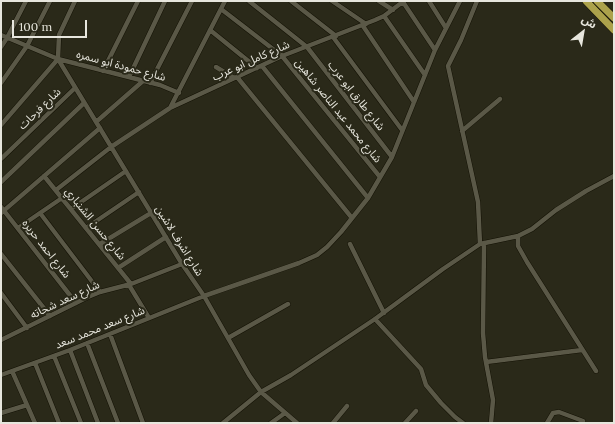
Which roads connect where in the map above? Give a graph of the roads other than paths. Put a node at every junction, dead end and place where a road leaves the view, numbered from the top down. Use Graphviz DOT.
graph roads {
  1 [pos="26,1"];
  2 [pos="50,1"];
  3 [pos="75,1"];
  4 [pos="138,1"];
  5 [pos="165,1"];
  6 [pos="192,1"];
  7 [pos="225,1"];
  8 [pos="248,1"];
  9 [pos="291,1"];
  10 [pos="332,1"];
  11 [pos="380,1"];
  12 [pos="403,1"];
  13 [pos="429,1"];
  14 [pos="477,1"];
  15 [pos="586,1"];
  16 [pos="597,1"];
  17 [pos="458,2"];
  18 [pos="221,9"];
  19 [pos="393,10"];
  20 [pos="384,16"];
  21 [pos="614,18"];
  22 [pos="365,25"];
  23 [pos="446,28"];
  24 [pos="210,30"];
  25 [pos="614,30"];
  26 [pos="1,35"];
  27 [pos="335,36"];
  28 [pos="7,38"];
  29 [pos="27,46"];
  30 [pos="1,47"];
  31 [pos="307,47"];
  32 [pos="434,50"];
  33 [pos="282,56"];
  34 [pos="58,59"];
  35 [pos="262,66"];
  36 [pos="216,67"];
  37 [pos="257,68"];
  38 [pos="103,71"];
  39 [pos="425,75"];
  40 [pos="129,77"];
  41 [pos="236,78"];
  42 [pos="143,81"];
  43 [pos="1,83"];
  44 [pos="150,83"];
  45 [pos="75,88"];
  46 [pos="179,93"];
  47 [pos="500,98"];
  48 [pos="414,102"];
  49 [pos="84,103"];
  50 [pos="170,108"];
  51 [pos="96,122"];
  52 [pos="1,125"];
  53 [pos="100,128"];
  54 [pos="402,130"];
  55 [pos="462,131"];
  56 [pos="111,146"];
  57 [pos="392,157"];
  58 [pos="1,159"];
  59 [pos="126,171"];
  60 [pos="44,176"];
  61 [pos="614,176"];
  62 [pos="380,177"];
  63 [pos="1,182"];
  64 [pos="56,190"];
  65 [pos="139,192"];
  66 [pos="62,198"];
  67 [pos="368,198"];
  68 [pos="71,209"];
  69 [pos="2,210"];
  70 [pos="40,213"];
  71 [pos="151,213"];
  72 [pos="352,218"];
  73 [pos="18,228"];
  74 [pos="86,228"];
  75 [pos="518,236"];
  76 [pos="166,237"];
  77 [pos="100,244"];
  78 [pos="350,244"];
  79 [pos="482,244"];
  80 [pos="1,254"];
  81 [pos="182,264"];
  82 [pos="118,268"];
  83 [pos="130,284"];
  84 [pos="100,292"];
  85 [pos="1,293"];
  86 [pos="204,296"];
  87 [pos="76,303"];
  88 [pos="288,304"];
  89 [pos="384,313"];
  90 [pos="50,316"];
  91 [pos="149,318"];
  92 [pos="376,319"];
  93 [pos="27,328"];
  94 [pos="110,334"];
  95 [pos="228,338"];
  96 [pos="1,340"];
  97 [pos="87,343"];
  98 [pos="70,350"];
  99 [pos="582,350"];
  100 [pos="54,356"];
  101 [pos="486,362"];
  102 [pos="35,363"];
  103 [pos="12,371"];
  104 [pos="596,371"];
  105 [pos="1,375"];
  106 [pos="262,392"];
  107 [pos="27,405"];
  108 [pos="347,406"];
  109 [pos="416,411"];
  110 [pos="1,413"];
  111 [pos="285,413"];
  112 [pos="584,421"];
  113 [pos="35,423"];
  114 [pos="59,423"];
  115 [pos="81,423"];
  116 [pos="98,423"];
  117 [pos="118,423"];
  118 [pos="143,423"];
  119 [pos="223,423"];
  120 [pos="271,423"];
  121 [pos="297,423"];
  122 [pos="333,423"];
  123 [pos="405,423"];
  124 [pos="463,423"];
  125 [pos="491,423"];
  126 [pos="547,423"];
  1 -- 28 [label="street"];
  2 -- 29 [label="street"];
  3 -- 34 [label="street"];
  4 -- 38 [label="street"];
  5 -- 40 [label="street"];
  6 -- 44 [label="street"];
  7 -- 18 [label="street"];
  8 -- 31 [label="street, شارع طارق ابو عرب"];
  9 -- 27 [label="street"];
  10 -- 22 [label="street"];
  11 -- 19 [label="street"];
  12 -- 19 [label="street, شارع كامل ابو عرب"];
  12 -- 32 [label="street"];
  13 -- 23 [label="street"];
  14 -- 55 [label="street"];
  15 -- 25 [label="highway"];
  16 -- 21 [label="highway"];
  17 -- 23 [label="street, شارع سعد محمد سعد"];
  18 -- 24 [label="street"];
  18 -- 33 [label="street, شارع محمد عبد الناصر شاهين"];
  19 -- 20 [label="street, شارع كامل ابو عرب"];
  20 -- 22 [label="street, شارع كامل ابو عرب"];
  20 -- 39 [label="street"];
  22 -- 27 [label="street, شارع كامل ابو عرب"];
  22 -- 48 [label="street"];
  23 -- 32 [label="street, شارع سعد محمد سعد"];
  24 -- 37 [label="street"];
  24 -- 46 [label="street"];
  26 -- 28 [label="street, شارع حمودة ابو سمره"];
  27 -- 31 [label="street, شارع كامل ابو عرب"];
  27 -- 54 [label="street"];
  28 -- 29 [label="street, شارع حمودة ابو سمره"];
  28 -- 30 [label="street"];
  29 -- 34 [label="street, شارع حمودة ابو سمره"];
  29 -- 43 [label="street"];
  31 -- 33 [label="street, شارع كامل ابو عرب"];
  31 -- 57 [label="street, شارع طارق ابو عرب"];
  32 -- 39 [label="street, شارع سعد محمد سعد"];
  33 -- 35 [label="street, شارع كامل ابو عرب"];
  33 -- 62 [label="street, شارع محمد عبد الناصر شاهين"];
  34 -- 38 [label="street, شارع حمودة ابو سمره"];
  34 -- 45 [label="street, شارع اشرف لاشين"];
  34 -- 52 [label="street"];
  35 -- 37 [label="street, شارع كامل ابو عرب"];
  35 -- 67 [label="street"];
  36 -- 41 [label="street"];
  37 -- 41 [label="street, شارع كامل ابو عرب"];
  38 -- 40 [label="street, شارع حمودة ابو سمره"];
  39 -- 48 [label="street, شارع سعد محمد سعد"];
  40 -- 42 [label="street, شارع حمودة ابو سمره"];
  41 -- 50 [label="street, شارع كامل ابو عرب"];
  41 -- 72 [label="street"];
  42 -- 44 [label="street, شارع حمودة ابو سمره"];
  42 -- 51 [label="street"];
  44 -- 46 [label="street, شارع حمودة ابو سمره"];
  45 -- 49 [label="street, شارع اشرف لاشين"];
  45 -- 58 [label="street, شارع فرحات"];
  46 -- 50 [label="street"];
  47 -- 55 [label="street"];
  48 -- 54 [label="street, شارع سعد محمد سعد"];
  49 -- 51 [label="street, شارع اشرف لاشين"];
  49 -- 63 [label="street"];
  50 -- 56 [label="street, شارع كامل ابو عرب"];
  51 -- 53 [label="street, شارع اشرف لاشين"];
  53 -- 56 [label="street, شارع اشرف لاشين"];
  53 -- 60 [label="street"];
  54 -- 57 [label="street, شارع سعد محمد سعد"];
  55 -- 79 [label="street"];
  56 -- 59 [label="street, شارع اشرف لاشين"];
  56 -- 64 [label="street, شارع كامل ابو عرب"];
  57 -- 62 [label="street, شارع سعد محمد سعد"];
  59 -- 65 [label="street, شارع اشرف لاشين"];
  59 -- 68 [label="street"];
  60 -- 64 [label="street, شارع حسن الشنباري"];
  60 -- 69 [label="street"];
  61 -- 75 [label="street"];
  62 -- 67 [label="street, شارع سعد محمد سعد"];
  64 -- 66 [label="street, شارع حسن الشنباري"];
  65 -- 71 [label="street, شارع اشرف لاشين"];
  65 -- 74 [label="street"];
  66 -- 68 [label="street, شارع حسن الشنباري"];
  66 -- 70 [label="street"];
  67 -- 72 [label="street, شارع سعد محمد سعد"];
  68 -- 74 [label="street, شارع حسن الشنباري"];
  69 -- 73 [label="street, شارع احمد حريره"];
  70 -- 73 [label="street"];
  70 -- 84 [label="street"];
  71 -- 76 [label="street, شارع اشرف لاشين"];
  71 -- 77 [label="street"];
  72 -- 86 [label="street, شارع سعد محمد سعد"];
  73 -- 87 [label="street, شارع احمد حريره"];
  74 -- 77 [label="street, شارع حسن الشنباري"];
  75 -- 79 [label="street"];
  75 -- 99 [label="street"];
  76 -- 81 [label="street, شارع اشرف لاشين"];
  76 -- 82 [label="street"];
  77 -- 82 [label="street, شارع حسن الشنباري"];
  78 -- 89 [label="street"];
  79 -- 89 [label="street"];
  79 -- 101 [label="street"];
  80 -- 90 [label="street"];
  81 -- 83 [label="street, شارع سعد شحاته"];
  81 -- 86 [label="street, شارع اشرف لاشين"];
  82 -- 83 [label="street, شارع حسن الشنباري"];
  83 -- 84 [label="street, شارع سعد شحاته"];
  83 -- 91 [label="street, شارع حسن الشنباري"];
  84 -- 87 [label="street, شارع سعد شحاته"];
  85 -- 93 [label="street"];
  86 -- 91 [label="street, شارع سعد محمد سعد"];
  86 -- 95 [label="street, شارع اشرف لاشين"];
  87 -- 90 [label="street, شارع سعد شحاته"];
  88 -- 95 [label="street"];
  89 -- 92 [label="street"];
  90 -- 93 [label="street, شارع سعد شحاته"];
  91 -- 94 [label="street, شارع سعد محمد سعد"];
  92 -- 106 [label="street"];
  92 -- 124 [label="street"];
  93 -- 96 [label="street, شارع سعد شحاته"];
  94 -- 97 [label="street, شارع سعد محمد سعد"];
  94 -- 118 [label="street"];
  95 -- 106 [label="street, شارع اشرف لاشين"];
  97 -- 98 [label="street, شارع سعد محمد سعد"];
  97 -- 117 [label="street"];
  98 -- 100 [label="street, شارع سعد محمد سعد"];
  98 -- 116 [label="street"];
  99 -- 101 [label="street"];
  99 -- 104 [label="street"];
  100 -- 102 [label="street, شارع سعد محمد سعد"];
  100 -- 115 [label="street"];
  101 -- 125 [label="street"];
  102 -- 103 [label="street, شارع سعد محمد سعد"];
  102 -- 114 [label="street"];
  103 -- 105 [label="street, شارع سعد محمد سعد"];
  103 -- 107 [label="street"];
  106 -- 111 [label="street, شارع اشرف لاشين"];
  106 -- 119 [label="street"];
  107 -- 110 [label="street"];
  107 -- 113 [label="street"];
  108 -- 122 [label="street"];
  109 -- 123 [label="street"];
  111 -- 120 [label="street"];
  111 -- 121 [label="street, شارع اشرف لاشين"];
  112 -- 126 [label="street"];
}
